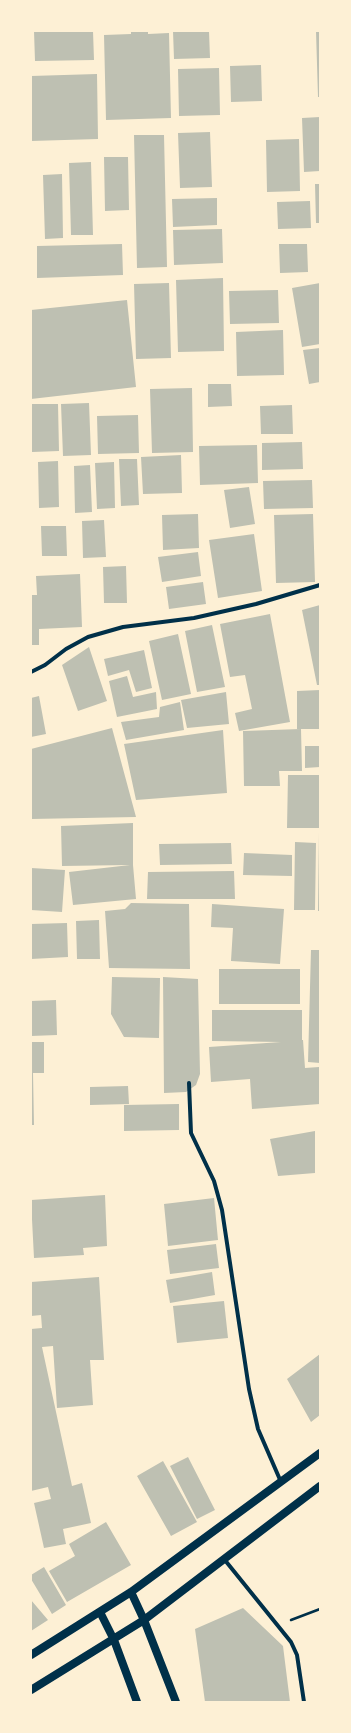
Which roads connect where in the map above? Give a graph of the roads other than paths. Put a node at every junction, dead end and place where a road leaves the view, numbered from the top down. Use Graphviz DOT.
graph roads {
  1 [pos="320,585"];
  2 [pos="31,672"];
  3 [pos="189,1083"];
  4 [pos="320,1453"];
  5 [pos="281,1482"];
  6 [pos="320,1486"];
  7 [pos="224,1559"];
  8 [pos="131,1592"];
  9 [pos="100,1612"];
  10 [pos="144,1620"];
  11 [pos="114,1640"];
  12 [pos="31,1655"];
  13 [pos="31,1690"];
  14 [pos="137,1702"];
  15 [pos="176,1702"];
  16 [pos="304,1702"];
  1 -- 2 [label="street"];
  3 -- 5 [label="street"];
  4 -- 5 [label="main road"];
  5 -- 8 [label="main road"];
  6 -- 7 [label="main road"];
  7 -- 10 [label="main road"];
  7 -- 16 [label="street"];
  8 -- 9 [label="main road"];
  8 -- 10 [label="main road"];
  9 -- 11 [label="main road"];
  9 -- 12 [label="main road"];
  10 -- 11 [label="main road"];
  10 -- 15 [label="main road"];
  11 -- 13 [label="main road"];
  11 -- 14 [label="main road"];
}
